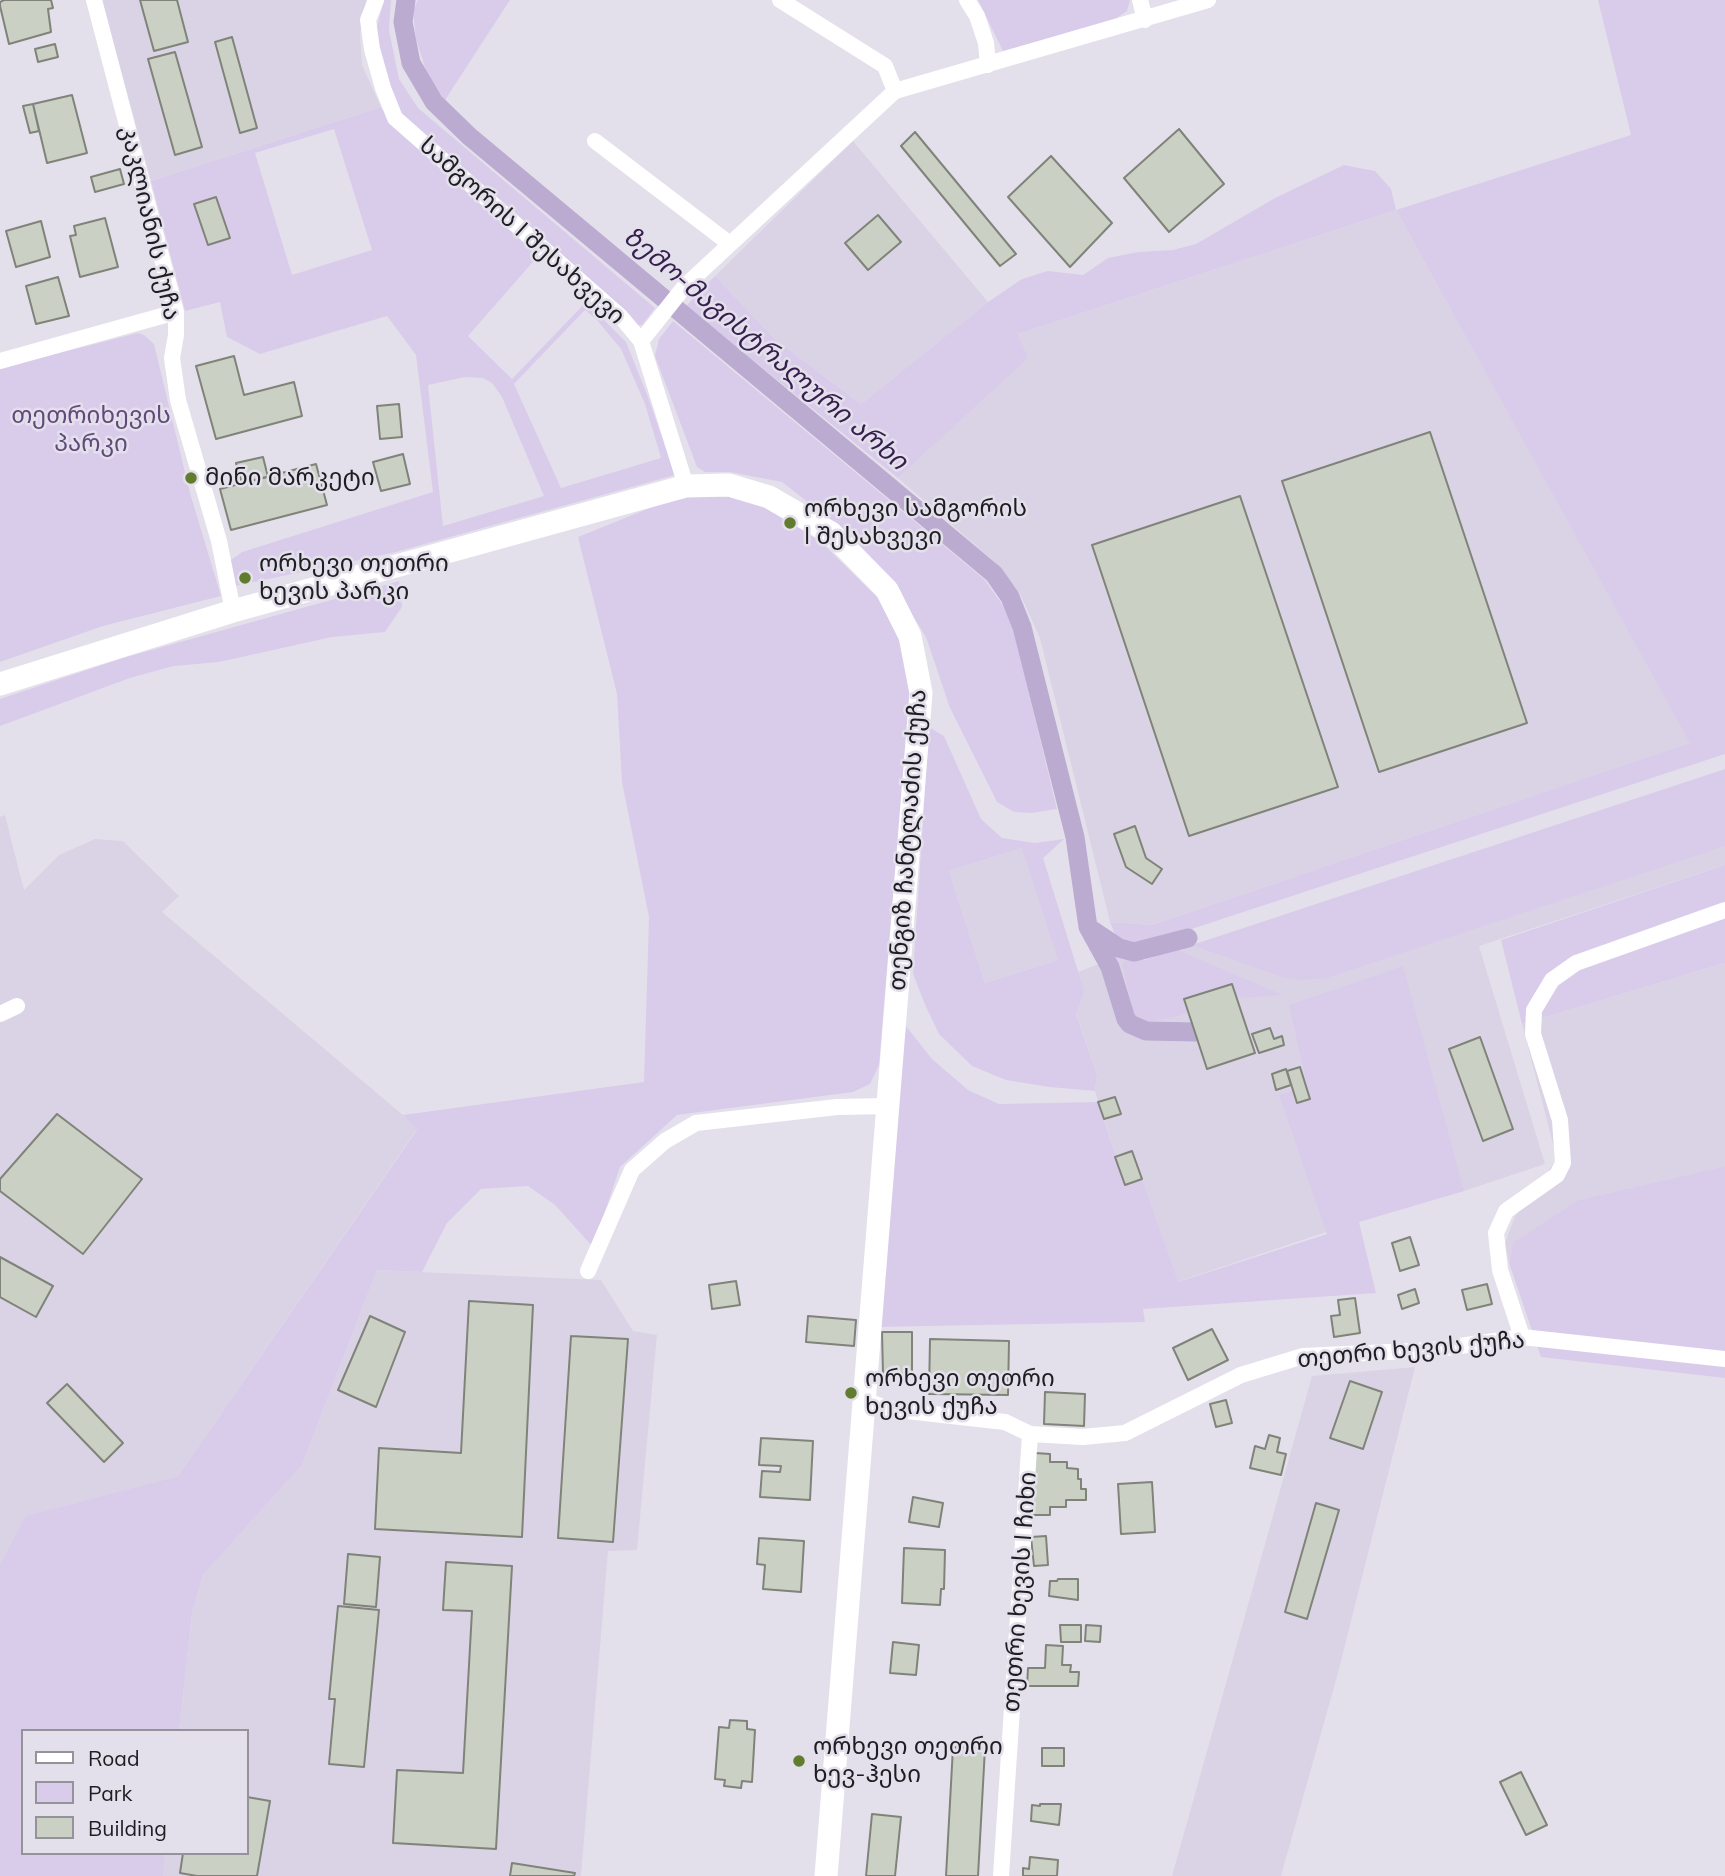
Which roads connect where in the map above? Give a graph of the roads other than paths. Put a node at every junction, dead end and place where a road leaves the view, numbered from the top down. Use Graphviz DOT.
graph roads {
  1 [pos="94,0"];
  2 [pos="376,0"];
  3 [pos="780,0"];
  4 [pos="967,0"];
  5 [pos="1140,0"];
  6 [pos="1208,0"];
  7 [pos="1145,20"];
  8 [pos="988,65"];
  9 [pos="895,91"];
  10 [pos="595,141"];
  11 [pos="730,244"];
  12 [pos="176,312"];
  13 [pos="641,341"];
  14 [pos="0,361"];
  15 [pos="686,486"];
  16 [pos="233,611"];
  17 [pos="0,684"];
  18 [pos="1725,910"];
  19 [pos="17,1006"];
  20 [pos="0,1014"];
  21 [pos="887,1106"];
  22 [pos="588,1271"];
  23 [pos="1522,1337"];
  24 [pos="1725,1359"];
  25 [pos="864,1400"];
  26 [pos="1030,1434"];
  27 [pos="827,1876"];
  28 [pos="1001,1876"];
  1 -- 12 [label="street, კაკლიანის ქუჩა"];
  2 -- 13 [label="street, სამგორის I შესახვევი"];
  3 -- 9 [label="street"];
  4 -- 8 [label="street"];
  5 -- 7 [label="street"];
  6 -- 7 [label="street"];
  7 -- 8 [label="street"];
  8 -- 9 [label="street"];
  9 -- 11 [label="street"];
  10 -- 11 [label="street"];
  11 -- 13 [label="street"];
  12 -- 14 [label="street"];
  12 -- 16 [label="street, კაკლიანის ქუჩა"];
  13 -- 15 [label="street, სამგორის I შესახვევი"];
  15 -- 16 [label="street, თენგიზ ჩანტლაძის ქუჩა"];
  15 -- 21 [label="street, თენგიზ ჩანტლაძის ქუჩა"];
  16 -- 17 [label="street, თენგიზ ჩანტლაძის ქუჩა"];
  18 -- 23 [label="street"];
  19 -- 20 [label="street"];
  21 -- 22 [label="street"];
  21 -- 25 [label="street, თენგიზ ჩანტლაძის ქუჩა"];
  23 -- 24 [label="street, თეთრი ხევის ქუჩა"];
  23 -- 26 [label="street, თეთრი ხევის ქუჩა"];
  25 -- 26 [label="street, თეთრი ხევის ქუჩა"];
  25 -- 27 [label="street, თენგიზ ჩანტლაძის ქუჩა"];
  26 -- 28 [label="street, თეთრი ხევის I ჩიხი"];
}
